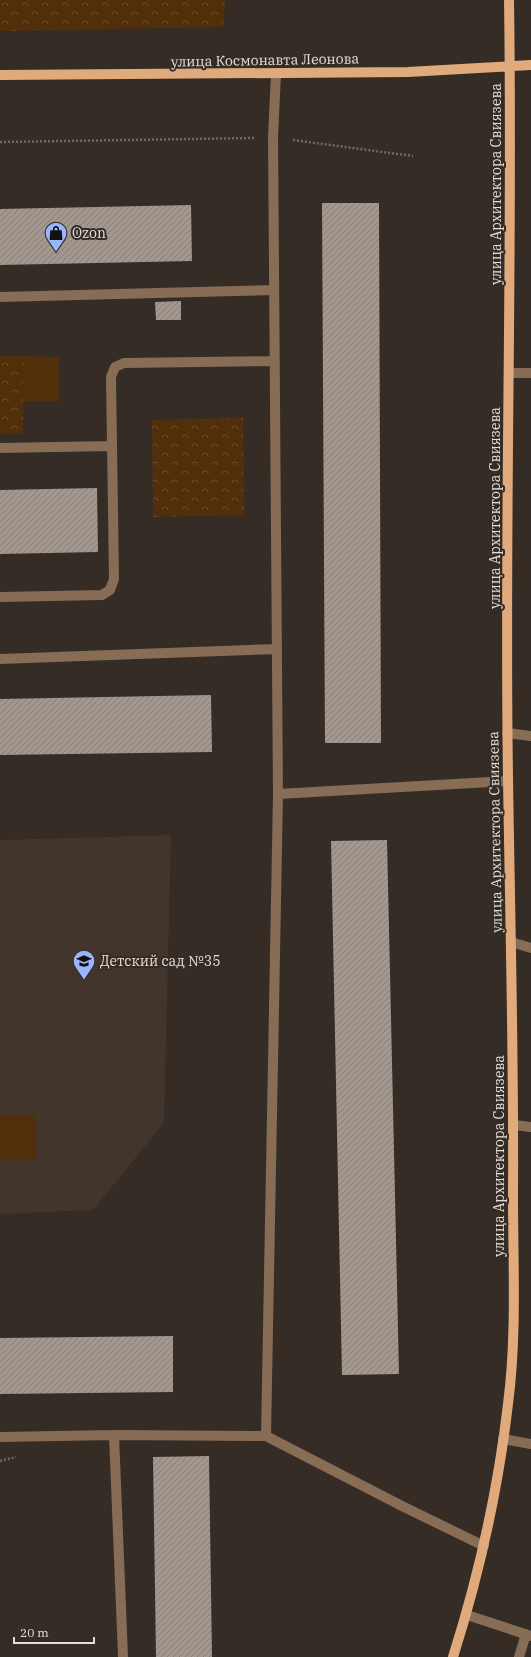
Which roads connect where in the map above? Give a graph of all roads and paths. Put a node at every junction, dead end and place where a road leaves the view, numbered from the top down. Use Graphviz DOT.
graph roads {
  1 [pos="509,0"];
  2 [pos="531,66"];
  3 [pos="510,67"];
  4 [pos="276,74"];
  5 [pos="0,75"];
  6 [pos="273,137"];
  7 [pos="0,142"];
  8 [pos="413,156"];
  9 [pos="274,290"];
  10 [pos="0,296"];
  11 [pos="275,361"];
  12 [pos="510,373"];
  13 [pos="531,373"];
  14 [pos="112,446"];
  15 [pos="0,448"];
  16 [pos="0,597"];
  17 [pos="277,649"];
  18 [pos="0,659"];
  19 [pos="507,733"];
  20 [pos="531,736"];
  21 [pos="508,781"];
  22 [pos="278,794"];
  23 [pos="511,942"];
  24 [pos="531,948"];
  25 [pos="514,1125"];
  26 [pos="531,1127"];
  27 [pos="114,1434"];
  28 [pos="266,1436"];
  29 [pos="0,1437"];
  30 [pos="503,1439"];
  31 [pos="531,1444"];
  32 [pos="484,1546"];
  33 [pos="467,1615"];
  34 [pos="529,1635"];
  35 [pos="123,1657"];
  36 [pos="453,1657"];
  37 [pos="519,1657"];
  1 -- 3 [label="main road, улица Архитектора Свиязева"];
  2 -- 3 [label="main road, улица Космонавта Леонова"];
  3 -- 4 [label="main road, улица Космонавта Леонова"];
  3 -- 12 [label="main road, улица Архитектора Свиязева"];
  4 -- 5 [label="main road, улица Космонавта Леонова"];
  4 -- 6 [label="street"];
  6 -- 7 [label="path"];
  6 -- 8 [label="path"];
  6 -- 9 [label="street"];
  9 -- 10 [label="street"];
  9 -- 11 [label="street"];
  11 -- 14 [label="street"];
  11 -- 17 [label="street"];
  12 -- 13 [label="street"];
  12 -- 19 [label="main road, улица Архитектора Свиязева"];
  14 -- 15 [label="street"];
  14 -- 16 [label="street"];
  17 -- 18 [label="street"];
  17 -- 22 [label="street"];
  19 -- 20 [label="street"];
  19 -- 21 [label="main road, улица Архитектора Свиязева"];
  21 -- 22 [label="street"];
  21 -- 23 [label="main road, улица Архитектора Свиязева"];
  22 -- 28 [label="street"];
  23 -- 24 [label="street"];
  23 -- 25 [label="main road, улица Архитектора Свиязева"];
  25 -- 26 [label="street"];
  25 -- 30 [label="main road, улица Архитектора Свиязева"];
  27 -- 28 [label="street"];
  27 -- 29 [label="street"];
  27 -- 35 [label="street"];
  28 -- 32 [label="street"];
  30 -- 31 [label="street"];
  30 -- 32 [label="main road, улица Архитектора Свиязева"];
  32 -- 33 [label="main road, улица Архитектора Свиязева"];
  33 -- 34 [label="street"];
  33 -- 36 [label="main road, улица Архитектора Свиязева"];
  34 -- 37 [label="street"];
}
